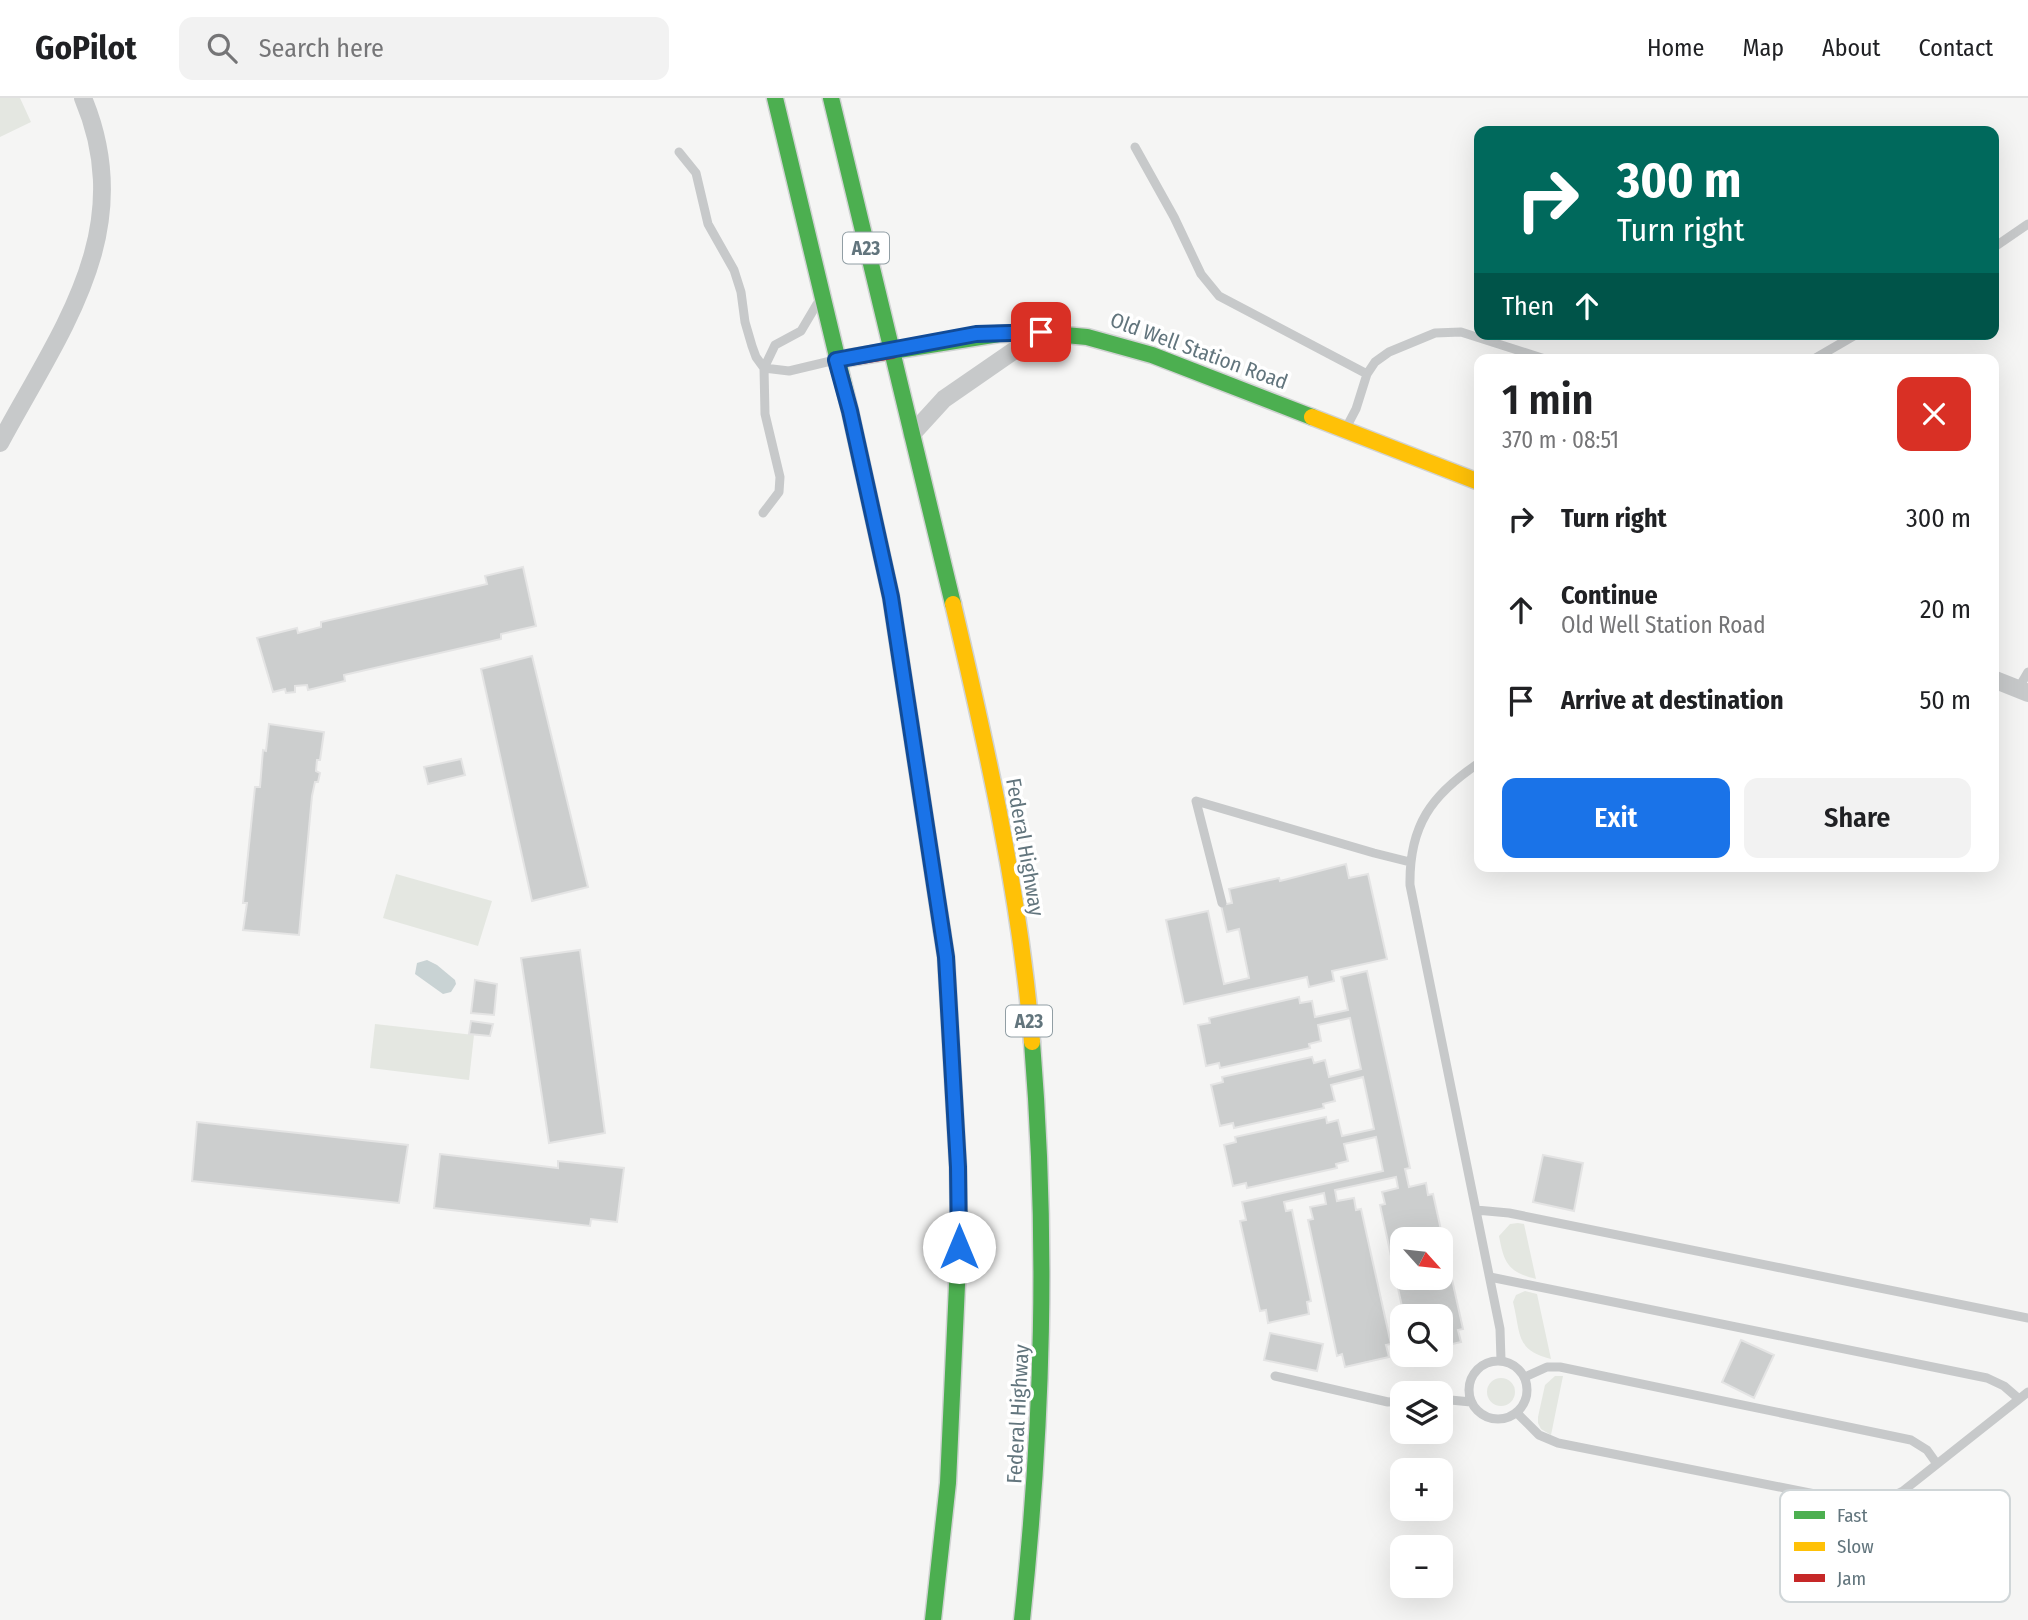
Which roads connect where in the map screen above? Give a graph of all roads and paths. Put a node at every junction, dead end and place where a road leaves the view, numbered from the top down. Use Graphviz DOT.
graph roads {
  1 [pos="83,98"];
  2 [pos="775,98"];
  3 [pos="831,98"];
  4 [pos="1136,147"];
  5 [pos="679,152"];
  6 [pos="2028,224"];
  7 [pos="1999,244"];
  8 [pos="821,296"];
  9 [pos="1041,332"];
  10 [pos="1474,336"];
  11 [pos="1486,340"];
  12 [pos="1847,340"];
  13 [pos="892,351"];
  14 [pos="1529,354"];
  15 [pos="1823,354"];
  16 [pos="836,360"];
  17 [pos="764,368"];
  18 [pos="1367,374"];
  19 [pos="1344,430"];
  20 [pos="912,433"];
  21 [pos="0,443"];
  22 [pos="1474,480"];
  23 [pos="763,513"];
  24 [pos="2028,672"];
  25 [pos="1999,681"];
  26 [pos="2023,691"];
  27 [pos="1474,766"];
  28 [pos="1410,862"];
  29 [pos="1222,903"];
  30 [pos="1476,1210"];
  31 [pos="1490,1277"];
  32 [pos="2028,1318"];
  33 [pos="1501,1360"];
  34 [pos="1276,1376"];
  35 [pos="1525,1377"];
  36 [pos="2028,1392"];
  37 [pos="2019,1399"];
  38 [pos="1453,1400"];
  39 [pos="1390,1402"];
  40 [pos="1471,1402"];
  41 [pos="1517,1413"];
  42 [pos="1937,1464"];
  43 [pos="1788,1490"];
  44 [pos="1904,1490"];
  45 [pos="933,1620"];
  46 [pos="1022,1620"];
  1 -- 21 [label="street"];
  2 -- 8 [label="main road, A23"];
  3 -- 13 [label="main road, Federal Highway / A23"];
  4 -- 18 [label="lane"];
  5 -- 17 [label="lane"];
  6 -- 7 [label="lane"];
  8 -- 16 [label="main road, A23"];
  8 -- 17 [label="lane"];
  9 -- 13 [label="main road, Old Well Station Road"];
  9 -- 19 [label="main road, Old Well Station Road"];
  9 -- 20 [label="street"];
  10 -- 18 [label="lane"];
  11 -- 14 [label="lane"];
  12 -- 15 [label="lane"];
  13 -- 16 [label="main road, Old Well Station Road"];
  13 -- 20 [label="main road, Federal Highway / A23"];
  16 -- 17 [label="lane"];
  16 -- 45 [label="main road, A23"];
  17 -- 23 [label="lane"];
  18 -- 19 [label="lane"];
  19 -- 22 [label="main road, Old Well Station Road"];
  20 -- 46 [label="main road, Federal Highway / A23"];
  24 -- 26 [label="lane"];
  25 -- 26 [label="street"];
  27 -- 28 [label="lane"];
  28 -- 29 [label="lane"];
  28 -- 30 [label="lane"];
  30 -- 31 [label="lane"];
  30 -- 32 [label="lane"];
  31 -- 33 [label="lane"];
  31 -- 37 [label="lane"];
  33 -- 35 [label="lane"];
  33 -- 40 [label="lane"];
  34 -- 39 [label="lane"];
  35 -- 41 [label="lane"];
  35 -- 42 [label="lane"];
  36 -- 37 [label="lane"];
  37 -- 42 [label="lane"];
  38 -- 40 [label="lane"];
  40 -- 41 [label="lane"];
  41 -- 43 [label="lane"];
  42 -- 44 [label="lane"];
}
